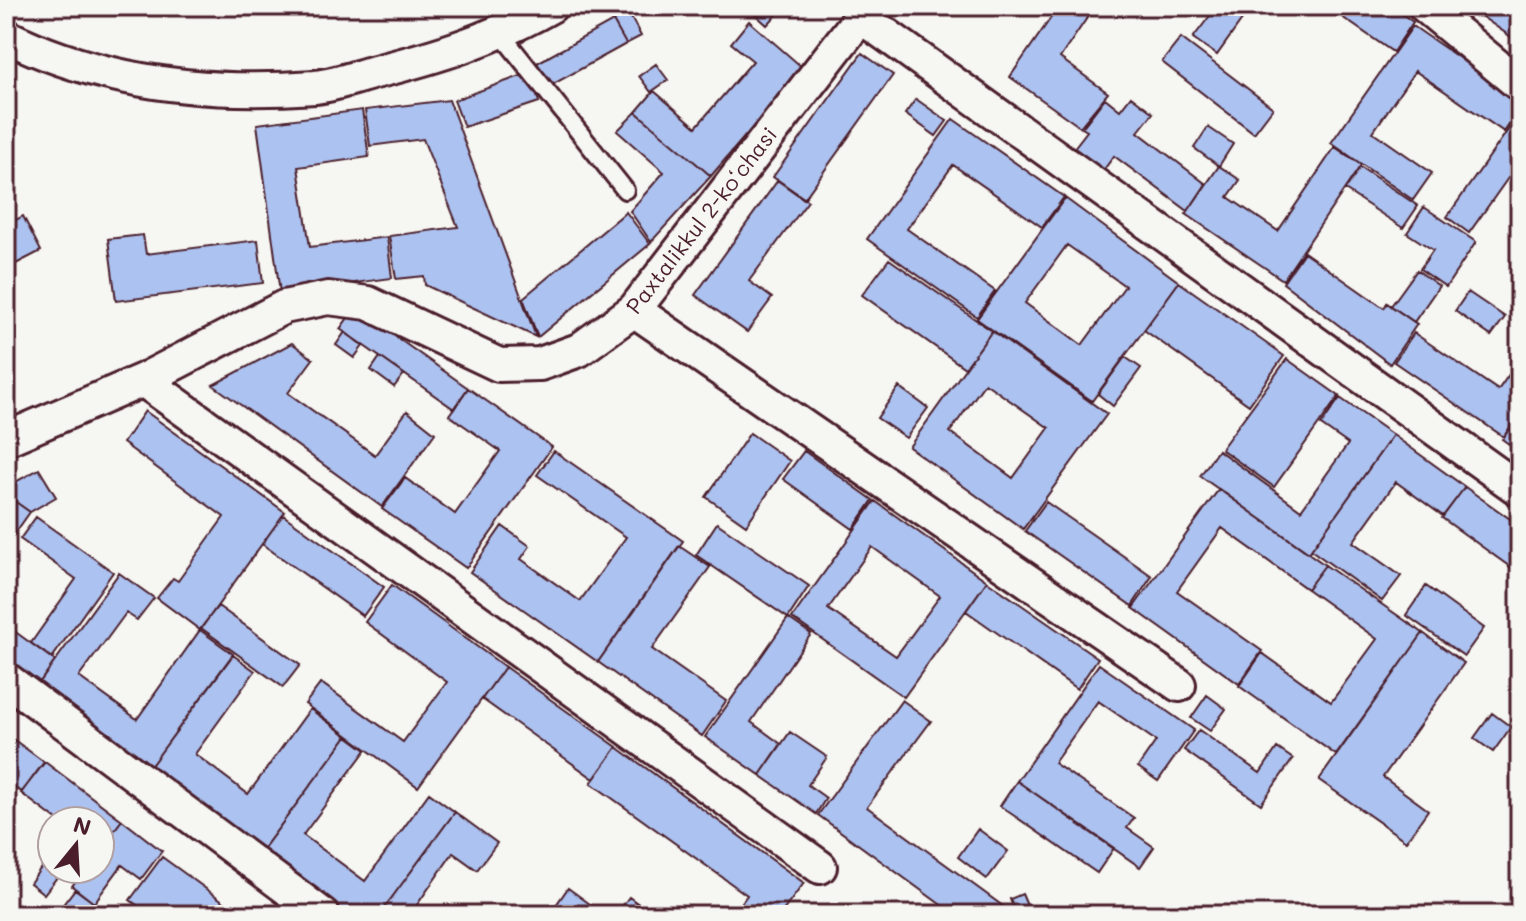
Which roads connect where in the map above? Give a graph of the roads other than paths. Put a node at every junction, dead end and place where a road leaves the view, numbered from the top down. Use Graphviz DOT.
graph roads {
  1 [pos="551,6"];
  2 [pos="1425,6"];
  3 [pos="864,11"];
  4 [pos="501,34"];
  5 [pos="6,36"];
  6 [pos="1520,85"];
  7 [pos="625,190"];
  8 [pos="634,310"];
  9 [pos="143,380"];
  10 [pos="6,439"];
  11 [pos="1520,490"];
  12 [pos="6,679"];
  13 [pos="1179,685"];
  14 [pos="820,867"];
  15 [pos="323,915"];
  1 -- 4 [label="street"];
  2 -- 6 [label="street"];
  3 -- 8 [label="street, Paxtalikkul 2-koʻchasi"];
  3 -- 11 [label="street"];
  4 -- 5 [label="street"];
  4 -- 7 [label="lane"];
  8 -- 9 [label="street, Paxtalikkul 2-koʻchasi"];
  8 -- 13 [label="street"];
  9 -- 10 [label="street, Paxtalikkul 2-koʻchasi"];
  9 -- 14 [label="street"];
  12 -- 15 [label="street"];
}
